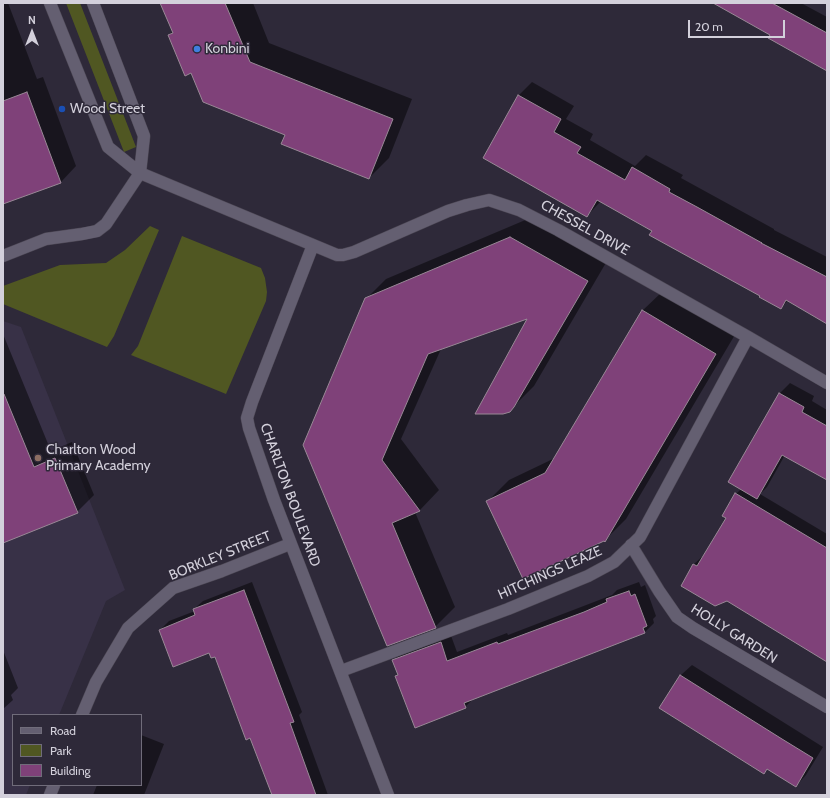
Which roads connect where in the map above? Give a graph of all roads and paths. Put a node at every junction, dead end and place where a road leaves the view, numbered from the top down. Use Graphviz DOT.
graph roads {
  1 [pos="50,3"];
  2 [pos="93,3"];
  3 [pos="140,173"];
  4 [pos="313,245"];
  5 [pos="3,256"];
  6 [pos="748,337"];
  7 [pos="827,382"];
  8 [pos="290,544"];
  9 [pos="631,545"];
  10 [pos="341,672"];
  11 [pos="827,708"];
  12 [pos="82,714"];
  13 [pos="388,795"];
  1 -- 3 [label="street"];
  2 -- 3 [label="street"];
  3 -- 4 [label="street"];
  3 -- 5 [label="street"];
  4 -- 6 [label="street, CHESSEL DRIVE"];
  4 -- 8 [label="street, CHARLTON BOULEVARD"];
  6 -- 7 [label="street, CHESSEL DRIVE"];
  6 -- 9 [label="street, HITCHINGS LEAZE"];
  8 -- 10 [label="street, CHARLTON BOULEVARD"];
  8 -- 12 [label="street, BORKLEY STREET"];
  9 -- 10 [label="street, HITCHINGS LEAZE"];
  9 -- 11 [label="street, HOLLY GARDEN"];
  10 -- 13 [label="street, CHARLTON BOULEVARD"];
}
